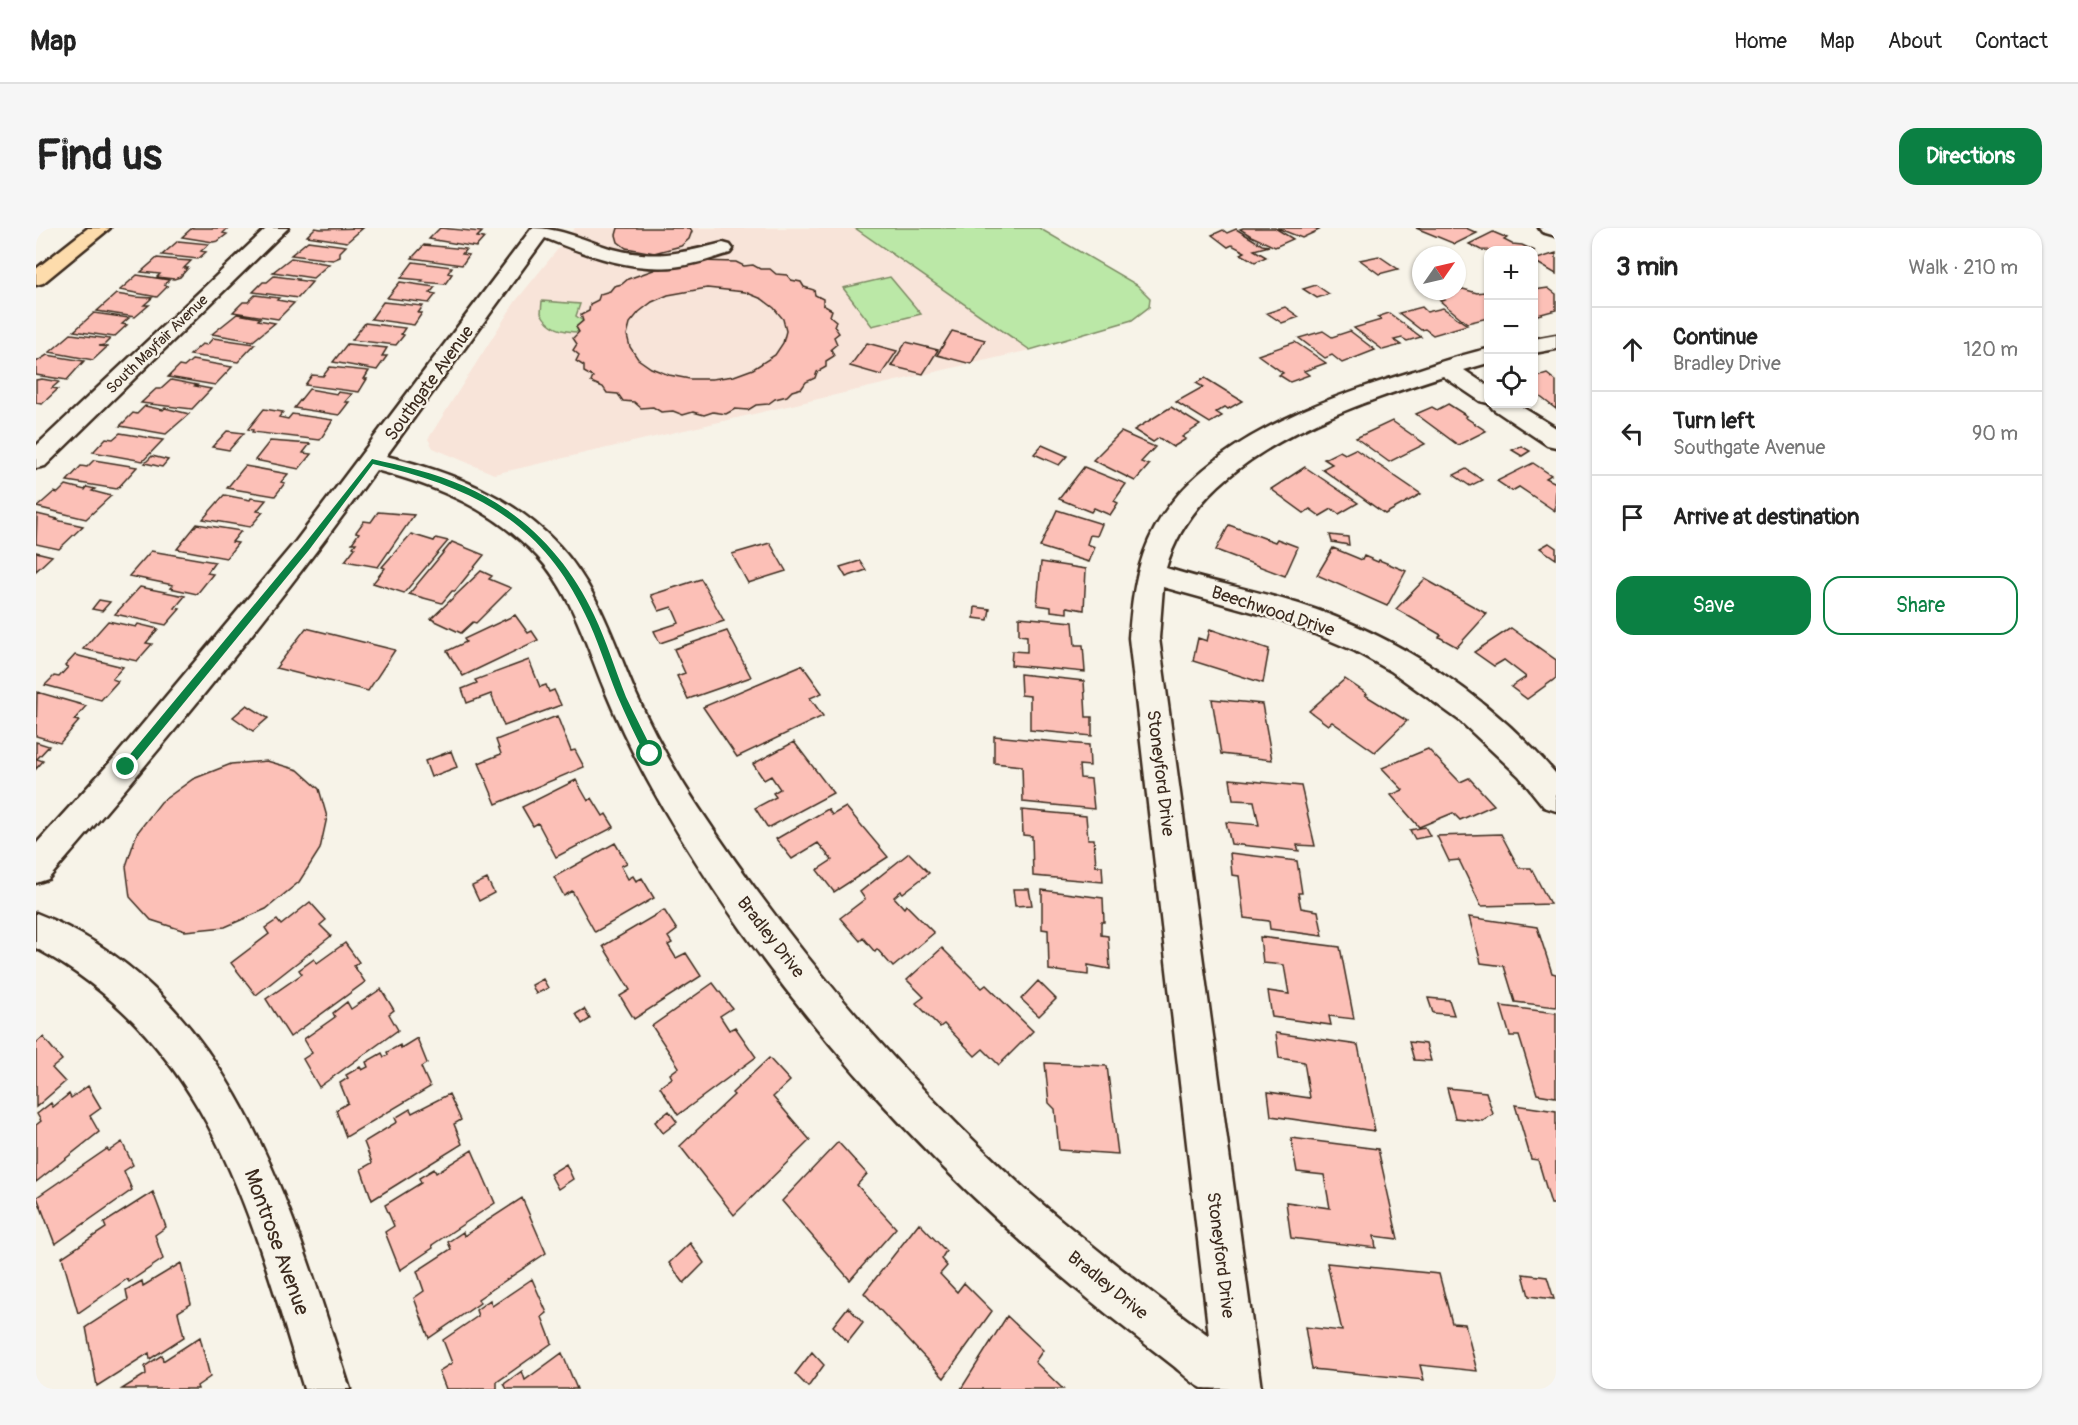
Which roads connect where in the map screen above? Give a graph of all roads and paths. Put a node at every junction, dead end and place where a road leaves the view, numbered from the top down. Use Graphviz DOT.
graph roads {
  1 [pos="100,228"];
  2 [pos="278,228"];
  3 [pos="1548,228"];
  4 [pos="542,229"];
  5 [pos="1556,230"];
  6 [pos="723,249"];
  7 [pos="36,279"];
  8 [pos="1556,342"];
  9 [pos="1538,345"];
  10 [pos="1484,357"];
  11 [pos="1446,368"];
  12 [pos="1484,393"];
  13 [pos="1507,408"];
  14 [pos="1556,439"];
  15 [pos="36,460"];
  16 [pos="372,461"];
  17 [pos="1150,574"];
  18 [pos="1556,797"];
  19 [pos="36,868"];
  20 [pos="36,930"];
  21 [pos="1238,1387"];
  22 [pos="327,1389"];
  1 -- 7 [label="main road"];
  2 -- 15 [label="street, South Mayfair Avenue"];
  3 -- 5 [label="street"];
  4 -- 6 [label="street"];
  4 -- 16 [label="street, Southgate Avenue"];
  8 -- 9 [label="street"];
  10 -- 11 [label="street, Stoneyford Drive"];
  11 -- 12 [label="street"];
  11 -- 17 [label="street, Stoneyford Drive"];
  13 -- 14 [label="street"];
  16 -- 19 [label="street, Southgate Avenue"];
  16 -- 21 [label="street, Bradley Drive"];
  17 -- 18 [label="street, Beechwood Drive"];
  17 -- 21 [label="street, Stoneyford Drive"];
  20 -- 22 [label="street, Montrose Avenue"];
}
